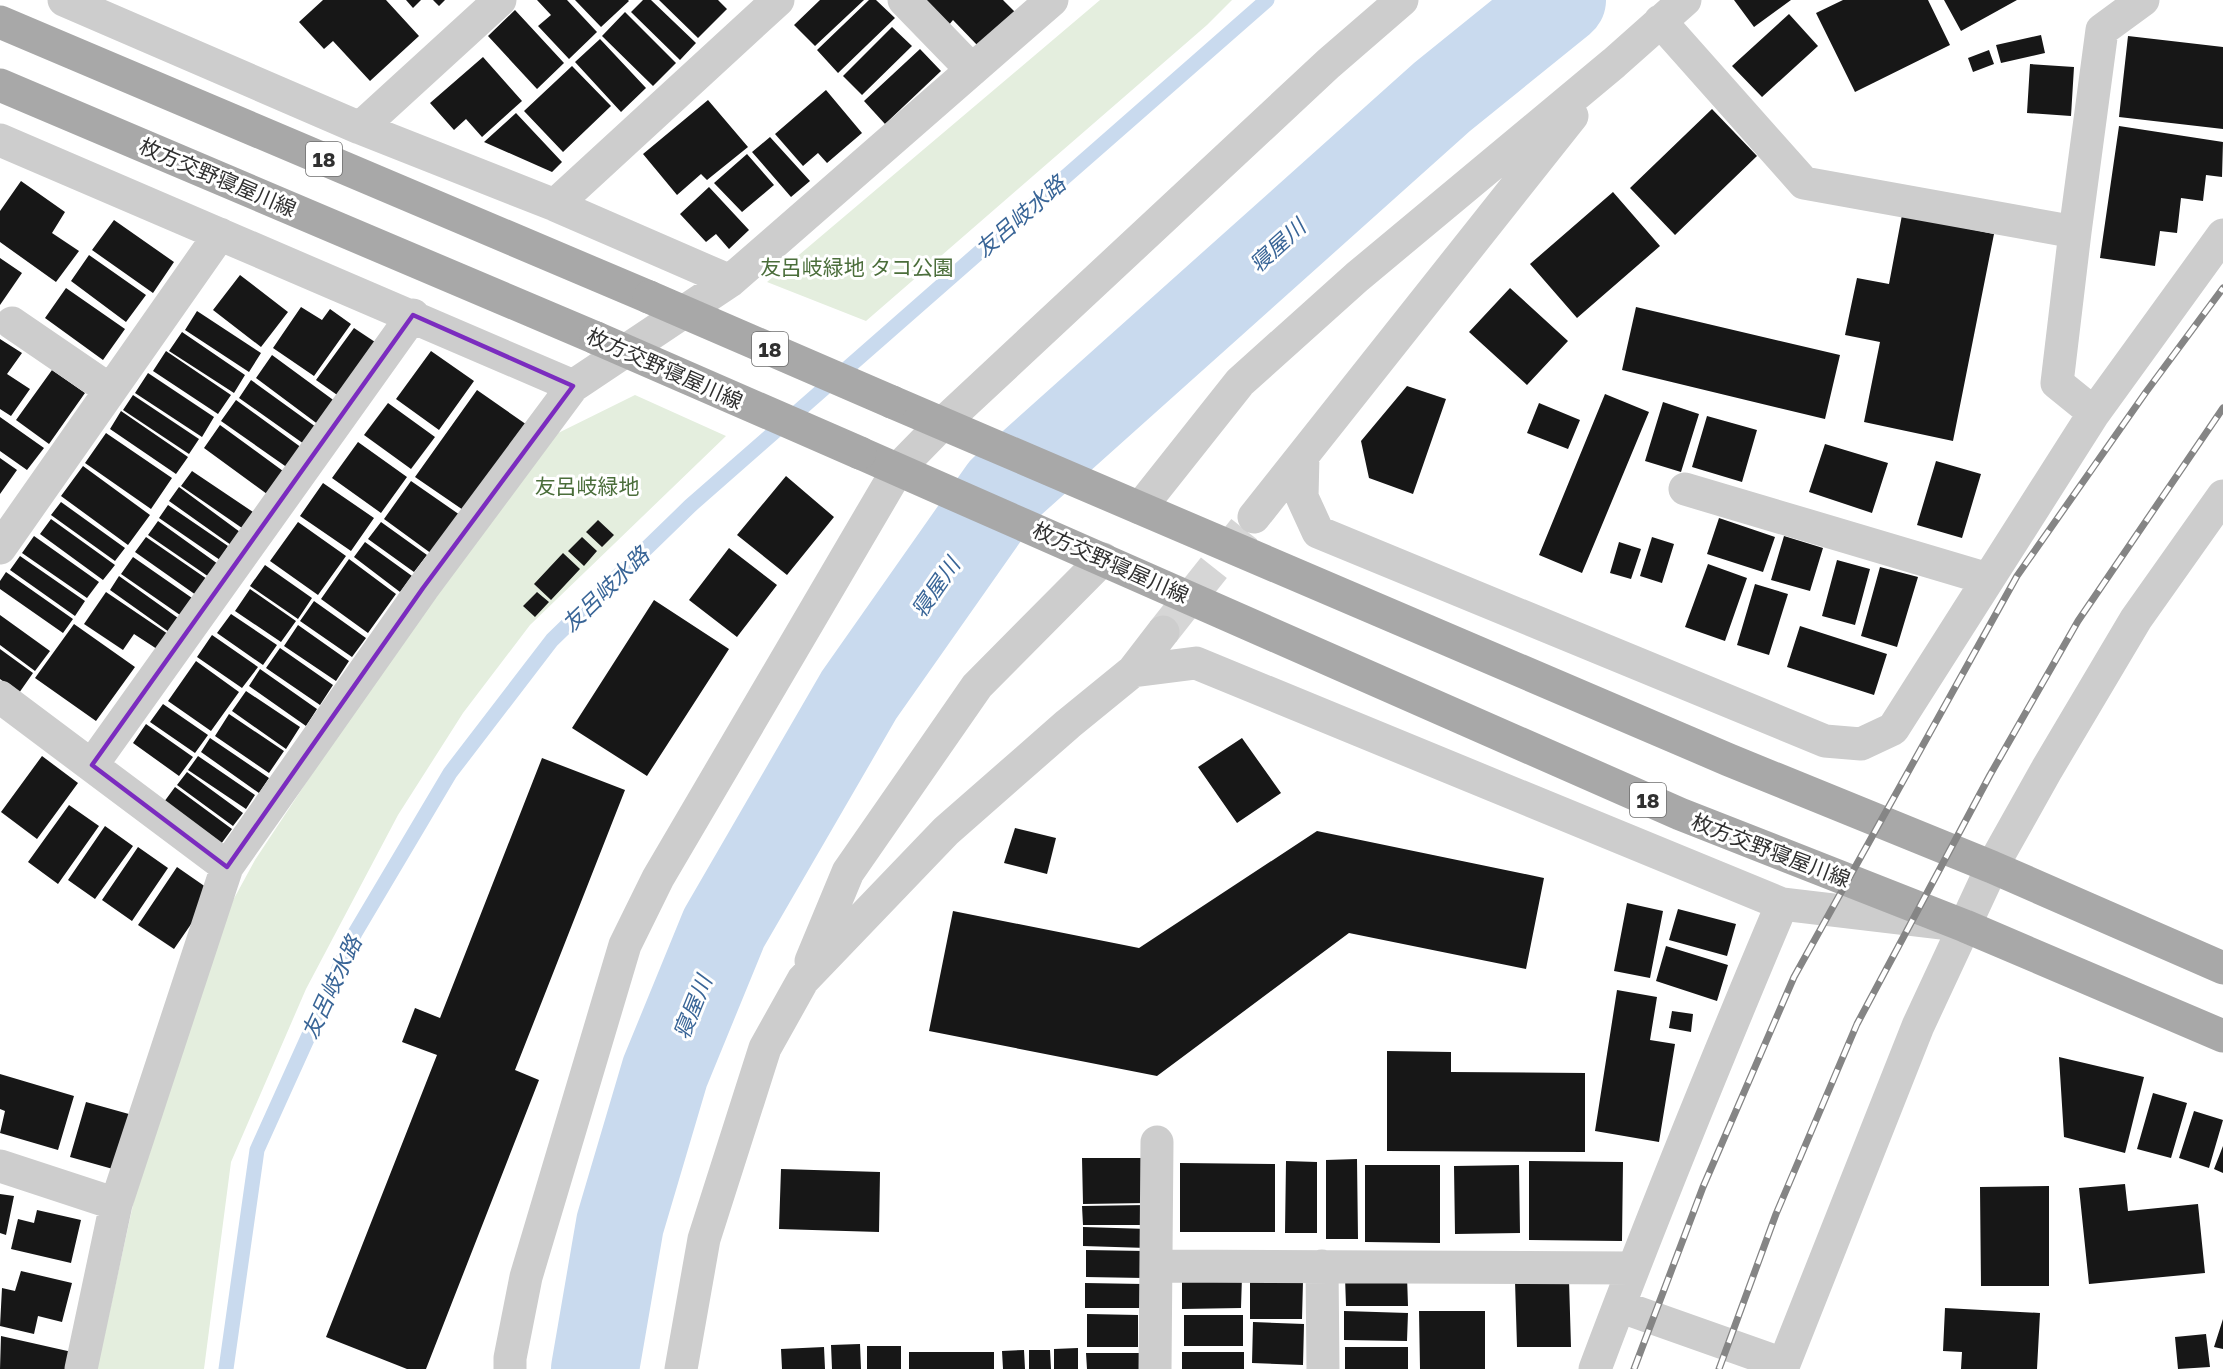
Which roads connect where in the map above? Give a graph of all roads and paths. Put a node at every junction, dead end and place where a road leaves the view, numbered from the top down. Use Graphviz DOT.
graph roads {
  1 [pos="64,0"];
  2 [pos="500,0"];
  3 [pos="778,0"];
  4 [pos="904,0"];
  5 [pos="1052,0"];
  6 [pos="1402,0"];
  7 [pos="1685,0"];
  8 [pos="2143,0"];
  9 [pos="125,10"];
  10 [pos="1660,21"];
  11 [pos="0,22"];
  12 [pos="1614,63"];
  13 [pos="972,69"];
  14 [pos="0,85"];
  15 [pos="360,128"];
  16 [pos="0,140"];
  17 [pos="555,205"];
  18 [pos="2074,232"];
  19 [pos="220,234"];
  20 [pos="2223,235"];
  21 [pos="730,281"];
  22 [pos="413,315"];
  23 [pos="12,323"];
  24 [pos="573,386"];
  25 [pos="110,390"];
  26 [pos="2094,413"];
  27 [pos="956,429"];
  28 [pos="1303,456"];
  29 [pos="909,474"];
  30 [pos="1685,489"];
  31 [pos="2223,496"];
  32 [pos="1132,505"];
  33 [pos="1254,517"];
  34 [pos="0,548"];
  35 [pos="1091,554"];
  36 [pos="1988,579"];
  37 [pos="1163,632"];
  38 [pos="1133,671"];
  39 [pos="0,697"];
  40 [pos="92,765"];
  41 [pos="227,867"];
  42 [pos="1992,867"];
  43 [pos="1782,904"];
  44 [pos="1965,926"];
  45 [pos="2223,968"];
  46 [pos="802,980"];
  47 [pos="2223,1036"];
  48 [pos="1157,1142"];
  49 [pos="0,1166"];
  50 [pos="116,1204"];
  51 [pos="1156,1266"];
  52 [pos="1322,1266"];
  53 [pos="1633,1268"];
  54 [pos="1619,1306"];
  55 [pos="1782,1366"];
  56 [pos="81,1369"];
  57 [pos="510,1369"];
  58 [pos="681,1369"];
  59 [pos="1155,1369"];
  60 [pos="1323,1369"];
  61 [pos="1595,1369"];
  1 -- 9 [label="street"];
  2 -- 15 [label="street"];
  3 -- 17 [label="street"];
  4 -- 13 [label="street"];
  5 -- 13 [label="street"];
  6 -- 27 [label="street"];
  7 -- 10 [label="street"];
  8 -- 18 [label="street"];
  9 -- 15 [label="street"];
  10 -- 12 [label="street"];
  10 -- 18 [label="street"];
  11 -- 27 [label="main road, 18, bridge"];
  12 -- 28 [label="street"];
  12 -- 32 [label="street"];
  13 -- 21 [label="street"];
  14 -- 29 [label="main road, 枚方交野寝屋川線 / 18, bridge"];
  15 -- 17 [label="street"];
  16 -- 19 [label="street"];
  17 -- 21 [label="street"];
  18 -- 26 [label="street"];
  19 -- 22 [label="street"];
  19 -- 25 [label="street"];
  20 -- 26 [label="street"];
  21 -- 24 [label="street"];
  22 -- 24 [label="street"];
  22 -- 40 [label="street"];
  23 -- 25 [label="street"];
  24 -- 41 [label="street"];
  25 -- 34 [label="street"];
  26 -- 36 [label="street"];
  27 -- 29 [label="street"];
  27 -- 32 [label="main road, 18"];
  28 -- 33 [label="street"];
  28 -- 36 [label="street"];
  29 -- 35 [label="main road, 枚方交野寝屋川線 / 18"];
  29 -- 57 [label="street"];
  30 -- 36 [label="street"];
  31 -- 42 [label="street"];
  32 -- 42 [label="main road, 18"];
  35 -- 44 [label="main road, 枚方交野寝屋川線 / 18"];
  35 -- 46 [label="street"];
  37 -- 38 [label="street"];
  38 -- 43 [label="street"];
  38 -- 46 [label="street"];
  39 -- 40 [label="street"];
  40 -- 41 [label="street"];
  41 -- 50 [label="street"];
  42 -- 44 [label="street"];
  42 -- 45 [label="main road, 18"];
  43 -- 44 [label="street"];
  43 -- 53 [label="street"];
  44 -- 47 [label="main road, 枚方交野寝屋川線 / 18"];
  44 -- 55 [label="street"];
  46 -- 58 [label="street"];
  48 -- 51 [label="street"];
  49 -- 50 [label="street"];
  50 -- 56 [label="street"];
  51 -- 52 [label="street"];
  51 -- 59 [label="street"];
  52 -- 53 [label="street"];
  52 -- 60 [label="street"];
  53 -- 54 [label="street"];
  54 -- 55 [label="street"];
  54 -- 61 [label="street"];
}
